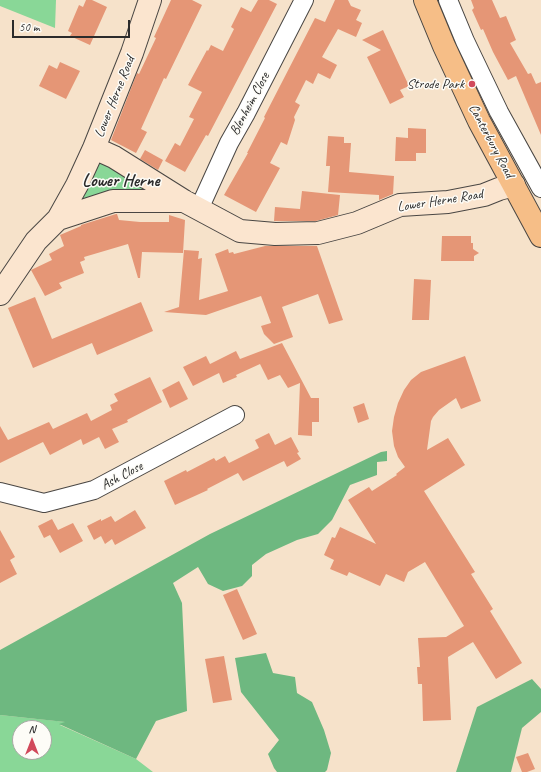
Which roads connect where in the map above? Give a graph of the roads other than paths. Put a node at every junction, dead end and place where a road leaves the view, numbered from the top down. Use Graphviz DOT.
graph roads {
  1 [pos="150,0"];
  2 [pos="304,0"];
  3 [pos="425,0"];
  4 [pos="448,0"];
  5 [pos="94,148"];
  6 [pos="536,166"];
  7 [pos="514,185"];
  8 [pos="541,188"];
  9 [pos="192,205"];
  10 [pos="58,219"];
  11 [pos="541,236"];
  12 [pos="0,294"];
  13 [pos="235,415"];
  14 [pos="0,492"];
  1 -- 5 [label="street, Lower Herne Road"];
  2 -- 9 [label="street, Blenheim Close"];
  3 -- 7 [label="main road, Canterbury Road"];
  4 -- 6 [label="street, Canterbury Road"];
  5 -- 9 [label="street, Lower Herne Road"];
  5 -- 10 [label="street, Lower Herne Road"];
  6 -- 8 [label="street, Canterbury Road"];
  7 -- 9 [label="street, Lower Herne Road"];
  7 -- 11 [label="main road, Canterbury Road"];
  9 -- 10 [label="street, Lower Herne Road"];
  10 -- 12 [label="street, Lower Herne Road"];
  13 -- 14 [label="street, Ash Close"];
}
